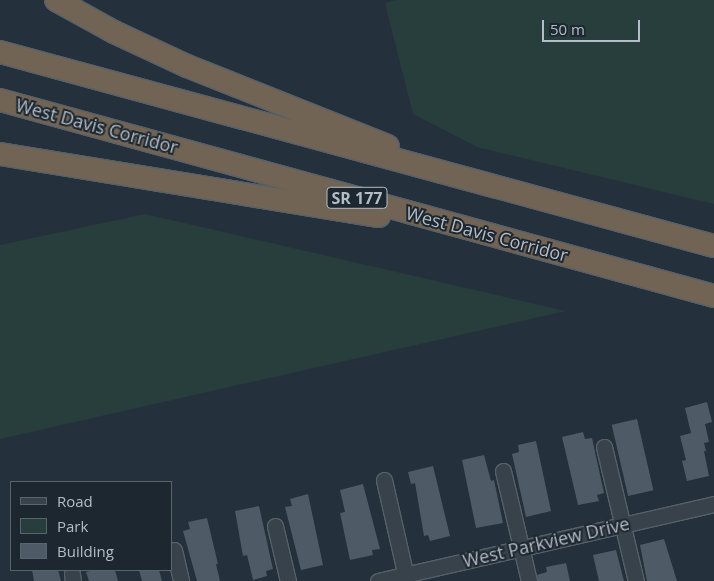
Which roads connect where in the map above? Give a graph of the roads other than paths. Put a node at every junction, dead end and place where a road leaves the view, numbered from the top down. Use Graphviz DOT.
graph roads {
  1 [pos="56,0"];
  2 [pos="0,52"];
  3 [pos="0,100"];
  4 [pos="0,154"];
  5 [pos="455,176"];
  6 [pos="476,230"];
  7 [pos="714,246"];
  8 [pos="714,296"];
  9 [pos="604,447"];
  10 [pos="503,471"];
  11 [pos="384,480"];
  12 [pos="714,504"];
  13 [pos="623,524"];
  14 [pos="275,526"];
  15 [pos="522,548"];
  16 [pos="174,550"];
  17 [pos="407,578"];
  18 [pos="181,581"];
  19 [pos="288,581"];
  20 [pos="378,581"];
  21 [pos="529,581"];
  22 [pos="636,581"];
  1 -- 5 [label="highway"];
  2 -- 5 [label="highway, SR 177"];
  3 -- 6 [label="highway, West Davis Corridor / SR 177"];
  4 -- 6 [label="highway"];
  5 -- 7 [label="highway, SR 177"];
  6 -- 8 [label="highway, West Davis Corridor / SR 177"];
  9 -- 13 [label="street"];
  10 -- 15 [label="street"];
  11 -- 17 [label="street"];
  12 -- 13 [label="street, West Parkview Drive"];
  13 -- 15 [label="street, West Parkview Drive"];
  13 -- 22 [label="street"];
  14 -- 19 [label="street"];
  15 -- 17 [label="street, West Parkview Drive"];
  15 -- 21 [label="street"];
  16 -- 18 [label="street"];
  17 -- 20 [label="street, West Parkview Drive"];
}
